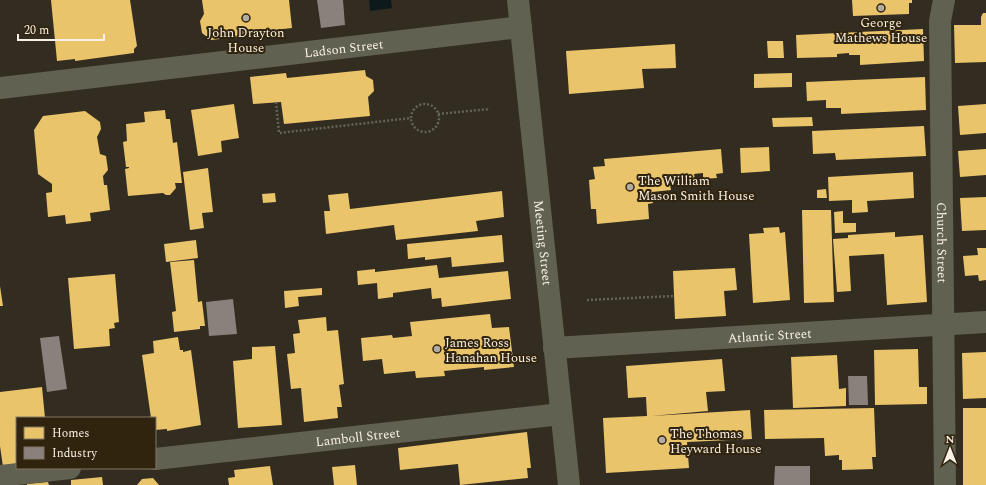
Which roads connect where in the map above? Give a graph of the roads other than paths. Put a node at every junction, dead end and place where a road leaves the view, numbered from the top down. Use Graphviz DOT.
graph roads {
  1 [pos="518,0"];
  2 [pos="944,0"];
  3 [pos="521,27"];
  4 [pos="0,88"];
  5 [pos="986,322"];
  6 [pos="944,324"];
  7 [pos="554,348"];
  8 [pos="561,414"];
  9 [pos="156,458"];
  10 [pos="61,469"];
  11 [pos="0,476"];
  12 [pos="569,485"];
  13 [pos="945,485"];
  1 -- 3 [label="street, Meeting Street"];
  2 -- 6 [label="street, Church Street"];
  3 -- 4 [label="street, Ladson Street"];
  3 -- 7 [label="street, Meeting Street"];
  5 -- 6 [label="street, Atlantic Street"];
  6 -- 7 [label="street, Atlantic Street"];
  6 -- 13 [label="street, Church Street"];
  7 -- 8 [label="street, Meeting Street"];
  8 -- 9 [label="street, Lamboll Street"];
  8 -- 12 [label="street, Meeting Street"];
  10 -- 11 [label="street"];
}
